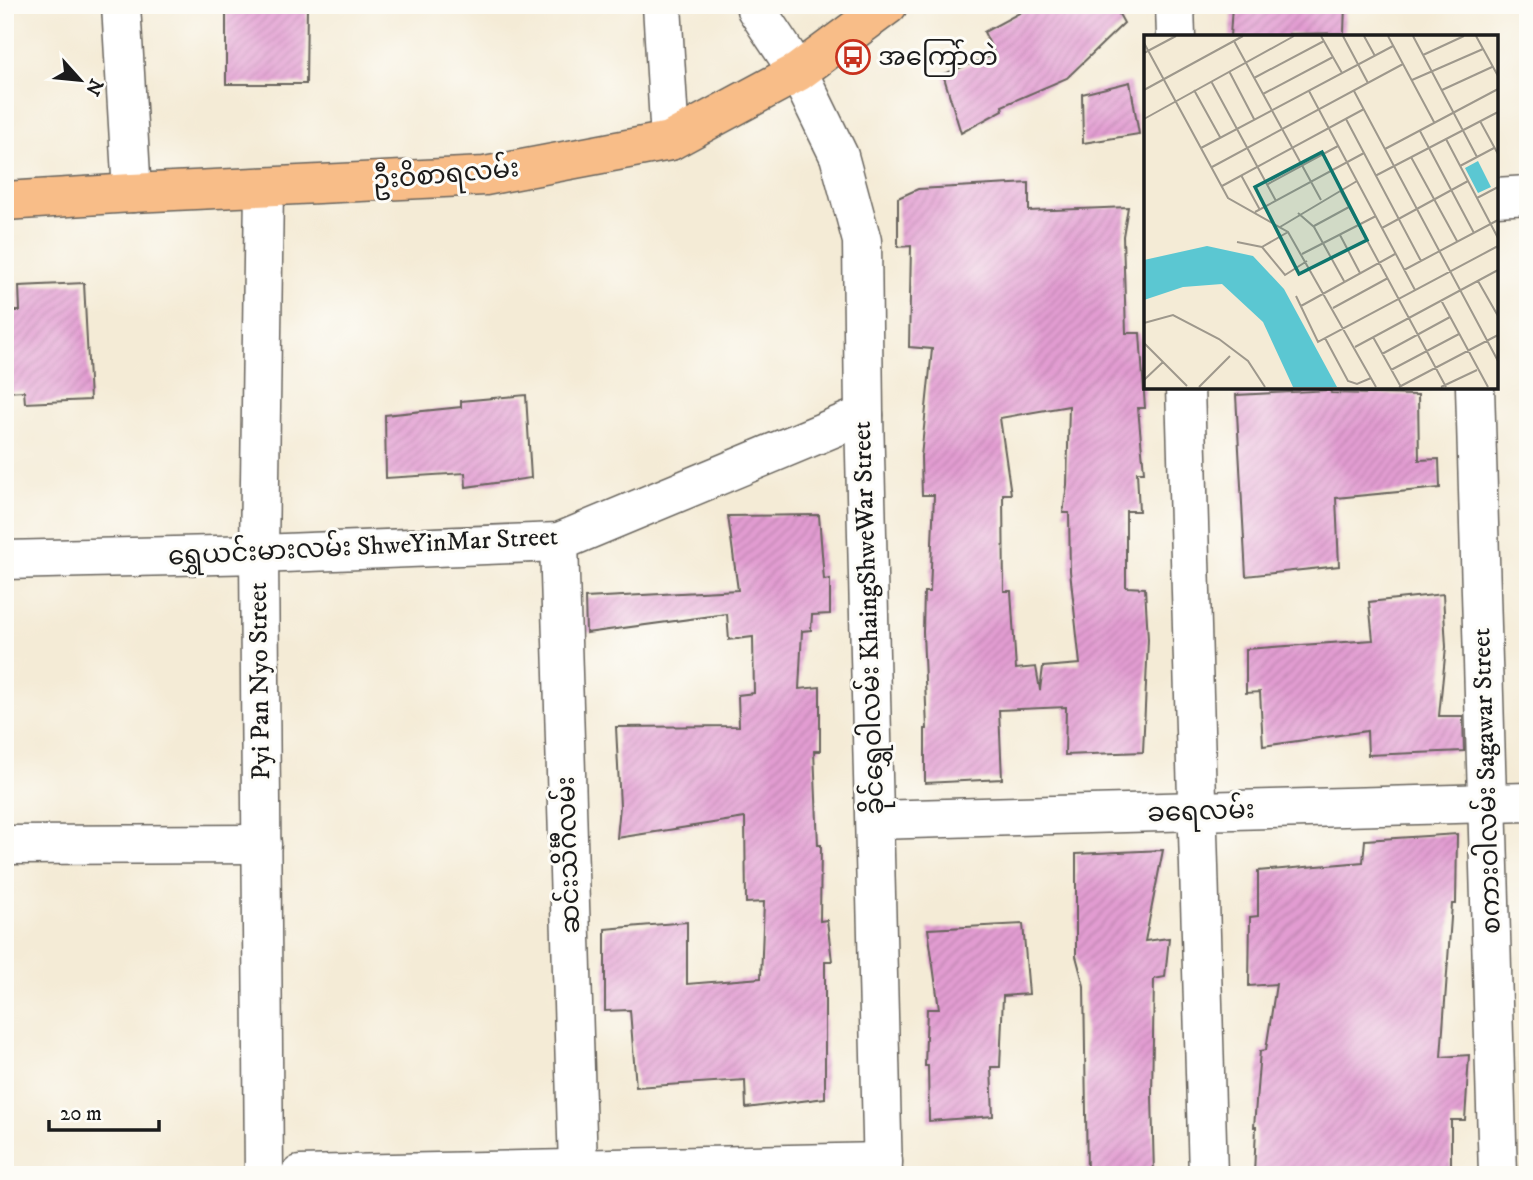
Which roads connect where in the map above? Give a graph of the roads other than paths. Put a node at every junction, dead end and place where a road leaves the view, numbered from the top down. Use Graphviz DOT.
graph roads {
  1 [pos="121,5"];
  2 [pos="662,5"];
  3 [pos="757,5"];
  4 [pos="888,5"];
  5 [pos="1175,5"];
  6 [pos="1176,35"];
  7 [pos="799,72"];
  8 [pos="670,141"];
  9 [pos="264,187"];
  10 [pos="132,193"];
  11 [pos="1528,195"];
  12 [pos="1498,197"];
  13 [pos="5,201"];
  14 [pos="1185,388"];
  15 [pos="1475,388"];
  16 [pos="864,415"];
  17 [pos="559,542"];
  18 [pos="259,554"];
  19 [pos="5,560"];
  20 [pos="1528,802"];
  21 [pos="1487,803"];
  22 [pos="1198,812"];
  23 [pos="875,820"];
  24 [pos="262,844"];
  25 [pos="5,845"];
  26 [pos="578,1168"];
  27 [pos="883,1168"];
  28 [pos="264,1175"];
  29 [pos="300,1175"];
  30 [pos="1208,1175"];
  31 [pos="1498,1175"];
  1 -- 10 [label="street"];
  2 -- 8 [label="street"];
  3 -- 7 [label="street, ခိုင်ရွှေဝါလမ်း KhaingShweWar Street"];
  4 -- 7 [label="main road, ဦးဝိစာရလမ်း"];
  5 -- 6 [label="street"];
  7 -- 8 [label="main road, ဦးဝိစာရလမ်း"];
  7 -- 16 [label="street, ခိုင်ရွှေဝါလမ်း KhaingShweWar Street"];
  8 -- 9 [label="main road, ဦးဝိစာရလမ်း"];
  9 -- 10 [label="main road, ဦးဝိစာရလမ်း"];
  9 -- 18 [label="street, Pyi Pan Nyo Street"];
  10 -- 13 [label="main road, ဦးဝိစာရလမ်း"];
  11 -- 12 [label="street"];
  14 -- 22 [label="street"];
  15 -- 21 [label="street, စကားဝါလမ်း Sagawar Street"];
  16 -- 17 [label="street, ရွှေယင်းမားလမ်း ShweYinMar Street"];
  16 -- 23 [label="street, ခိုင်ရွှေဝါလမ်း KhaingShweWar Street"];
  17 -- 18 [label="street, ရွှေယင်းမားလမ်း ShweYinMar Street"];
  17 -- 26 [label="street, ဆင်းသိင်္ဂီလမ်း"];
  18 -- 19 [label="street, ရွှေယင်းမားလမ်း ShweYinMar Street"];
  18 -- 24 [label="street, Pyi Pan Nyo Street"];
  20 -- 21 [label="street, ခရေလမ်း"];
  21 -- 22 [label="street, ခရေလမ်း"];
  21 -- 31 [label="street, စကားဝါလမ်း Sagawar Street"];
  22 -- 23 [label="street, ခရေလမ်း"];
  22 -- 30 [label="street"];
  23 -- 27 [label="street, ခိုင်ရွှေဝါလမ်း KhaingShweWar Street"];
  24 -- 25 [label="street"];
  24 -- 28 [label="street, Pyi Pan Nyo Street"];
  26 -- 27 [label="street"];
  26 -- 29 [label="street"];
}
